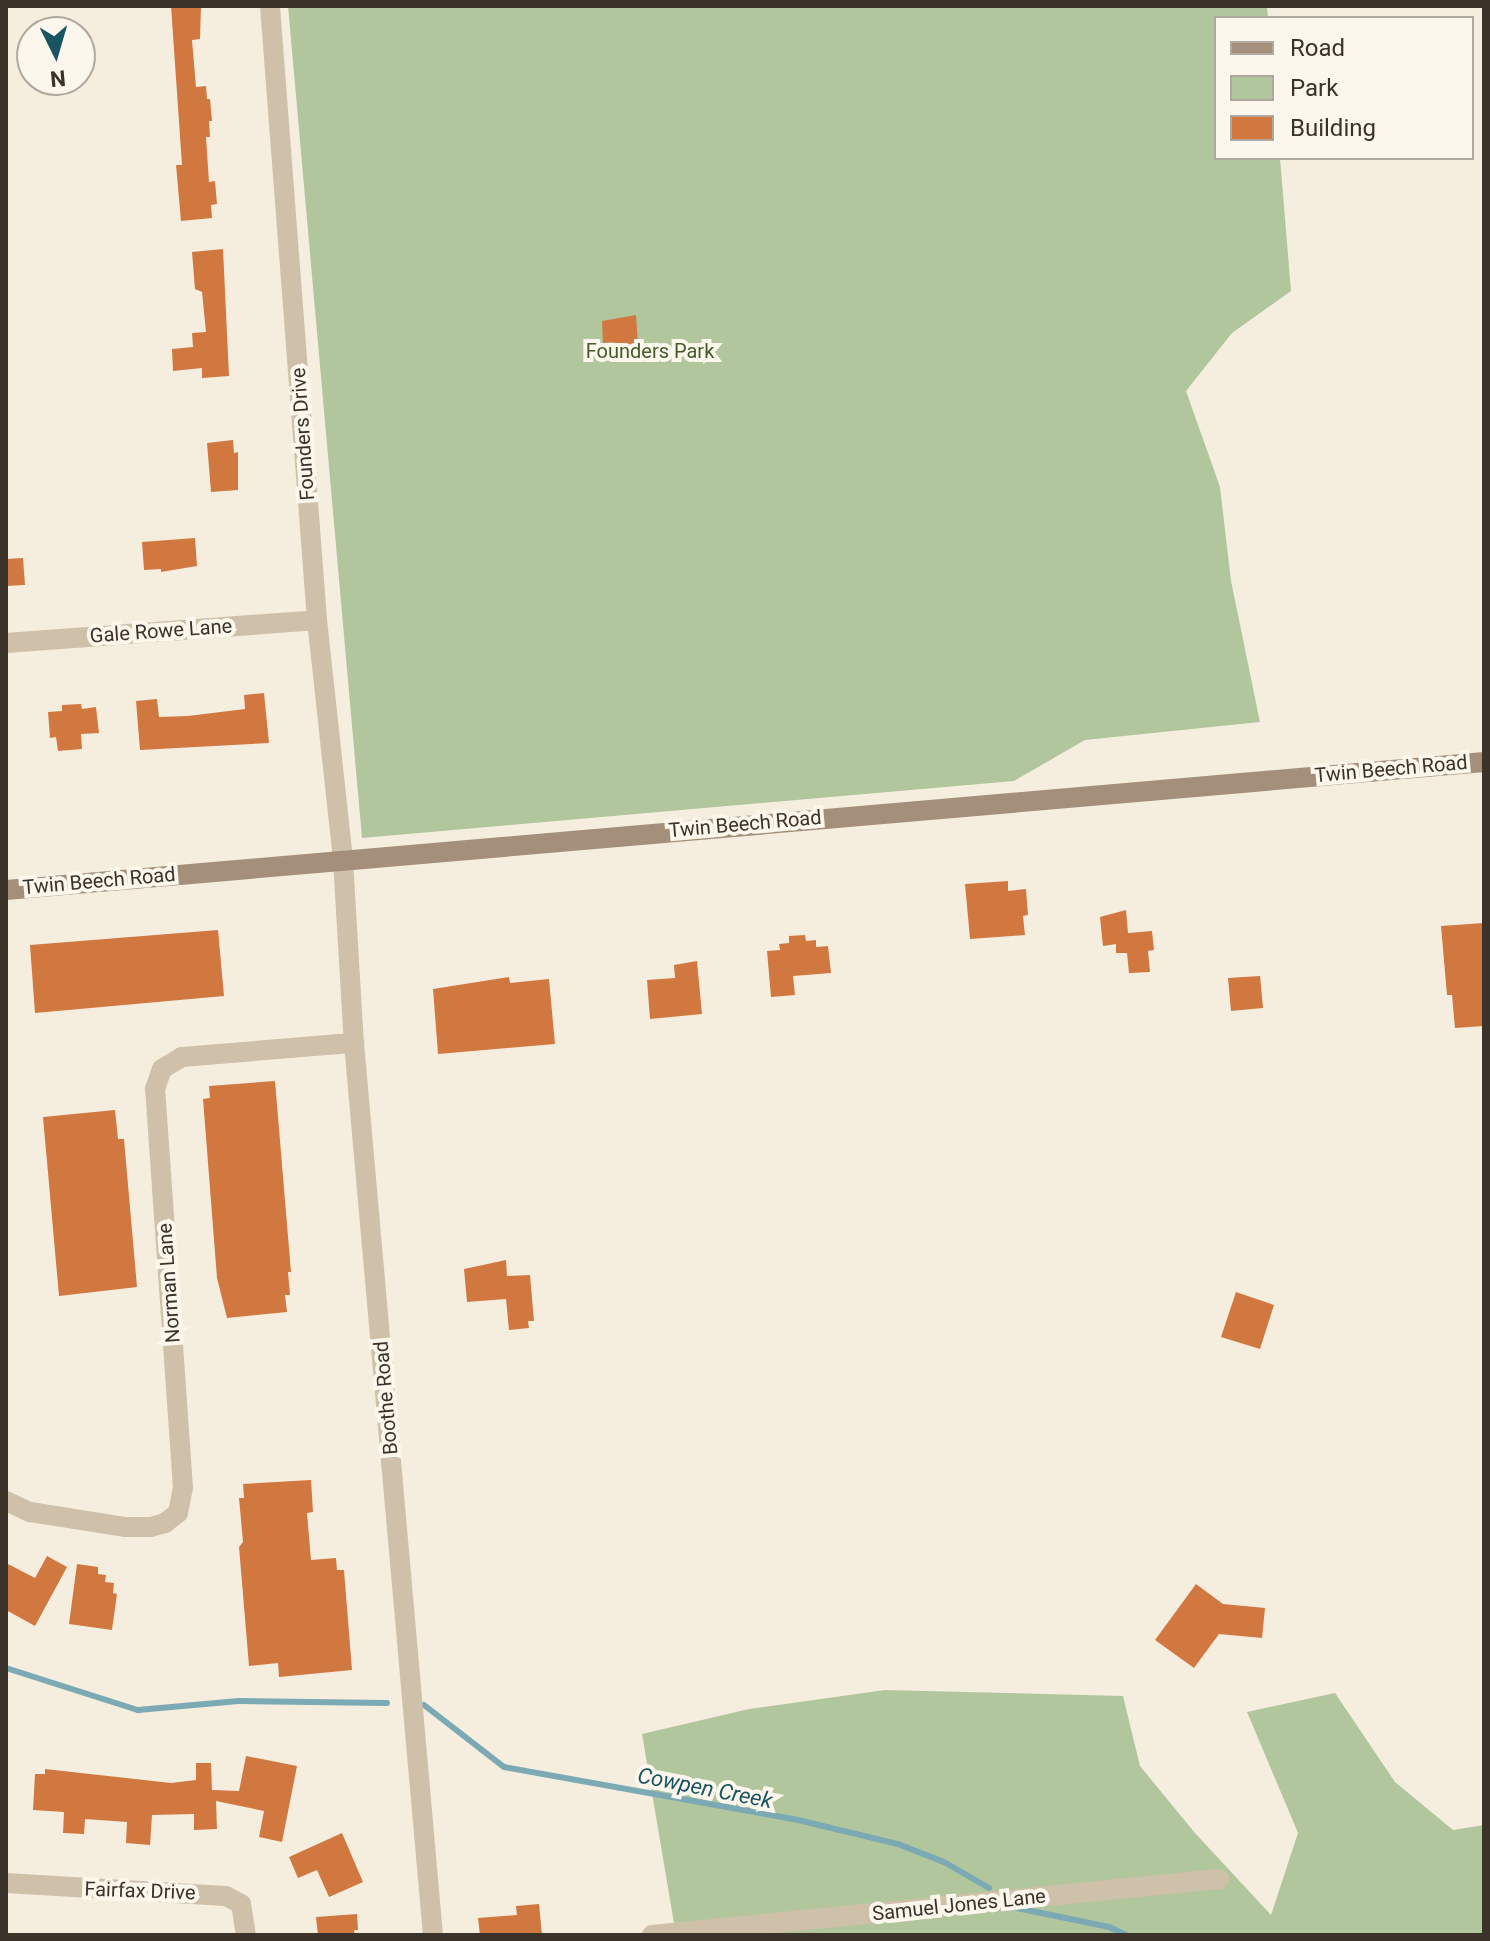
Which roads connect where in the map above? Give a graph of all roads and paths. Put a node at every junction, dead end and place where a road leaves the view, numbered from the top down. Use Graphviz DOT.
graph roads {
  1 [pos="270,6"];
  2 [pos="317,620"];
  3 [pos="6,643"];
  4 [pos="1484,762"];
  5 [pos="343,860"];
  6 [pos="6,890"];
  7 [pos="354,1043"];
  8 [pos="6,1501"];
  9 [pos="1219,1879"];
  10 [pos="6,1883"];
  11 [pos="246,1935"];
  12 [pos="433,1935"];
  13 [pos="652,1935"];
  1 -- 2 [label="street, Founders Drive"];
  2 -- 3 [label="street, Gale Rowe Lane"];
  2 -- 5 [label="street, Founders Drive"];
  4 -- 5 [label="street, Twin Beech Road"];
  5 -- 6 [label="street, Twin Beech Road"];
  5 -- 7 [label="street, Boothe Road"];
  7 -- 8 [label="street, Norman Lane"];
  7 -- 12 [label="street, Boothe Road"];
  9 -- 13 [label="street, Samuel Jones Lane"];
  10 -- 11 [label="street, Fairfax Drive"];
}
